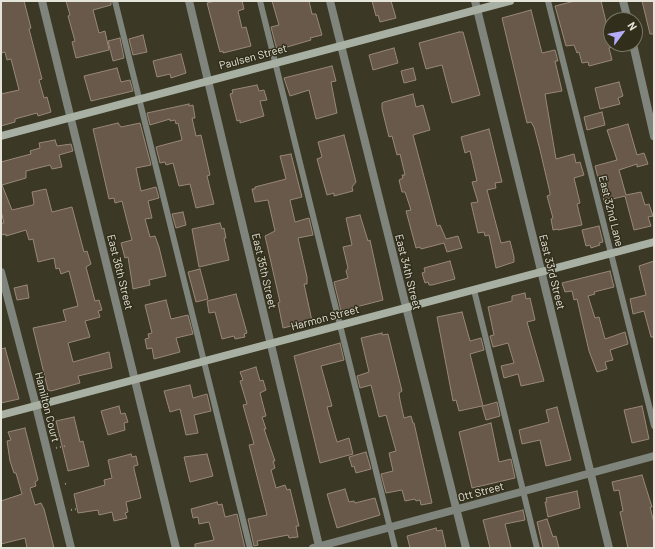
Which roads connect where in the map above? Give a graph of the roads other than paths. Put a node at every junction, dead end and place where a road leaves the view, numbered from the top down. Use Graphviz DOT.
graph roads {
  1 [pos="42,1"];
  2 [pos="116,1"];
  3 [pos="188,1"];
  4 [pos="260,1"];
  5 [pos="330,1"];
  6 [pos="475,1"];
  7 [pos="510,1"];
  8 [pos="548,1"];
  9 [pos="623,1"];
  10 [pos="478,11"];
  11 [pos="626,12"];
  12 [pos="341,45"];
  13 [pos="635,52"];
  14 [pos="274,63"];
  15 [pos="208,81"];
  16 [pos="139,99"];
  17 [pos="70,117"];
  18 [pos="1,136"];
  19 [pos="654,136"];
  20 [pos="654,242"];
  21 [pos="612,254"];
  22 [pos="1,272"];
  23 [pos="541,272"];
  24 [pos="474,290"];
  25 [pos="406,308"];
  26 [pos="340,325"];
  27 [pos="269,344"];
  28 [pos="205,361"];
  29 [pos="135,379"];
  30 [pos="36,406"];
  31 [pos="1,415"];
  32 [pos="654,426"];
  33 [pos="654,456"];
  34 [pos="590,474"];
  35 [pos="523,492"];
  36 [pos="457,510"];
  37 [pos="389,528"];
  38 [pos="340,545"];
  39 [pos="316,547"];
  40 [pos="71,548"];
  41 [pos="176,548"];
  42 [pos="250,548"];
  43 [pos="395,548"];
  44 [pos="466,548"];
  45 [pos="537,548"];
  46 [pos="609,548"];
  1 -- 17 [label="street, East 36th Street"];
  2 -- 16 [label="lane"];
  3 -- 15 [label="street, East 35th Street"];
  4 -- 14 [label="lane"];
  5 -- 12 [label="street, East 34th Street"];
  6 -- 10 [label="street, East 33rd Street"];
  7 -- 10 [label="main road, Paulsen Street"];
  8 -- 21 [label="lane, East 32nd Lane"];
  9 -- 11 [label="street"];
  10 -- 12 [label="main road, Paulsen Street"];
  10 -- 23 [label="street, East 33rd Street"];
  12 -- 14 [label="main road, Paulsen Street"];
  12 -- 25 [label="street, East 34th Street"];
  13 -- 19 [label="street"];
  14 -- 15 [label="main road, Paulsen Street"];
  14 -- 26 [label="lane"];
  15 -- 16 [label="main road, Paulsen Street"];
  15 -- 27 [label="street, East 35th Street"];
  16 -- 17 [label="main road, Paulsen Street"];
  16 -- 28 [label="lane"];
  17 -- 18 [label="main road, Paulsen Street"];
  17 -- 29 [label="street, East 36th Street"];
  20 -- 21 [label="main road, Harmon Street"];
  21 -- 23 [label="main road, Harmon Street"];
  21 -- 32 [label="lane, East 32nd Lane"];
  22 -- 30 [label="street, Hamilton Court"];
  23 -- 24 [label="main road, Harmon Street"];
  23 -- 34 [label="street, East 33rd Street"];
  24 -- 25 [label="main road, Harmon Street"];
  24 -- 35 [label="lane"];
  25 -- 26 [label="main road, Harmon Street"];
  25 -- 36 [label="street, East 34th Street"];
  26 -- 27 [label="main road, Harmon Street"];
  26 -- 37 [label="lane"];
  27 -- 28 [label="main road, Harmon Street"];
  27 -- 39 [label="street, East 35th Street"];
  28 -- 29 [label="main road, Harmon Street"];
  28 -- 42 [label="lane"];
  29 -- 30 [label="main road, Harmon Street"];
  29 -- 41 [label="street, East 36th Street"];
  30 -- 31 [label="main road, Harmon Street"];
  30 -- 40 [label="street, Hamilton Court"];
  33 -- 34 [label="street, Ott Street"];
  34 -- 35 [label="street, Ott Street"];
  34 -- 46 [label="street, East 33rd Street"];
  35 -- 36 [label="street, Ott Street"];
  35 -- 45 [label="lane"];
  36 -- 37 [label="street, Ott Street"];
  36 -- 44 [label="street, East 34th Street"];
  37 -- 38 [label="street, Ott Street"];
  37 -- 43 [label="lane"];
  38 -- 39 [label="street, Ott Street"];
}
